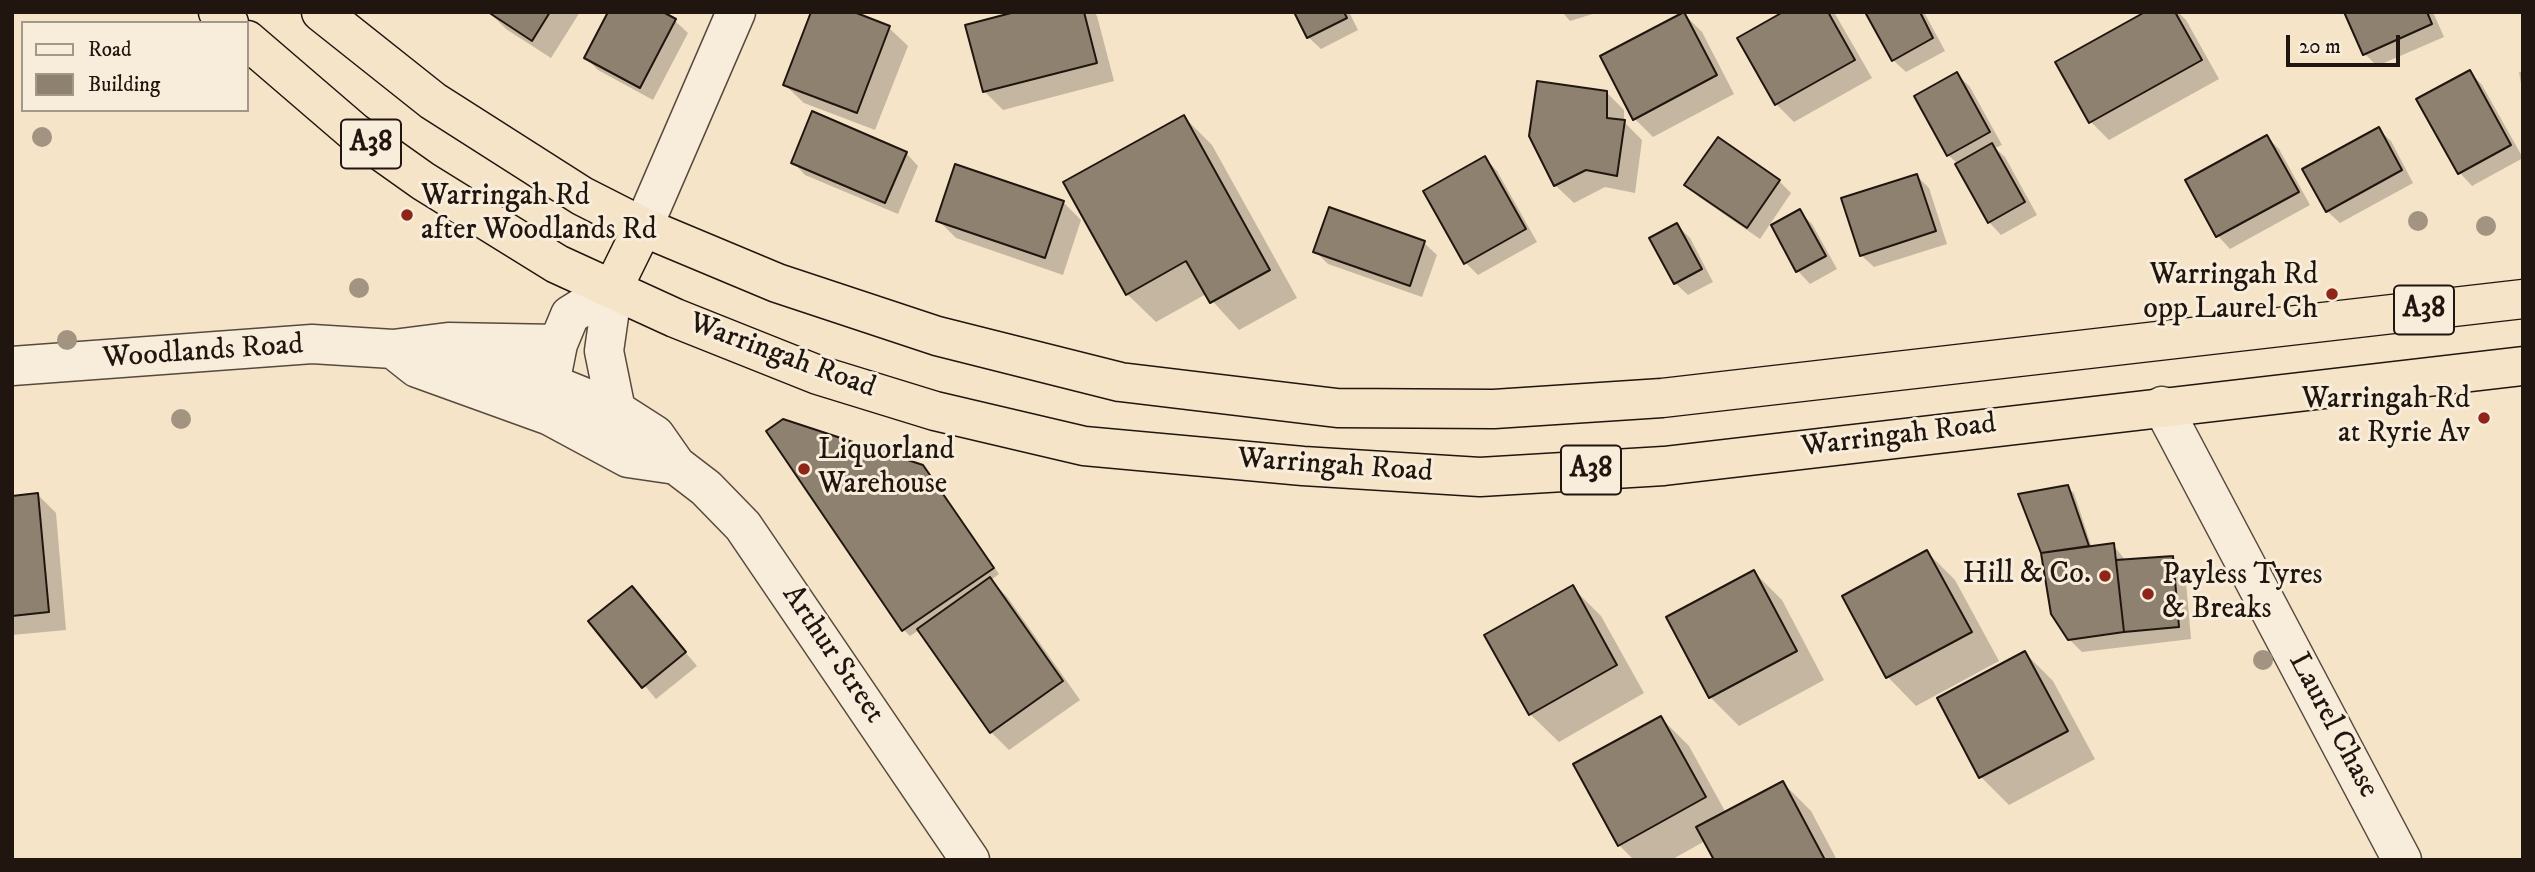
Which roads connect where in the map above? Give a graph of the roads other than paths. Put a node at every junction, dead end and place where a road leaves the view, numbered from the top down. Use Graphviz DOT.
graph roads {
  1 [pos="321,12"];
  2 [pos="736,12"];
  3 [pos="248,41"];
  4 [pos="643,227"];
  5 [pos="613,288"];
  6 [pos="2523,299"];
  7 [pos="449,342"];
  8 [pos="558,344"];
  9 [pos="393,349"];
  10 [pos="12,366"];
  11 [pos="2523,366"];
  12 [pos="551,400"];
  13 [pos="2162,406"];
  14 [pos="615,410"];
  15 [pos="676,465"];
  16 [pos="970,860"];
  17 [pos="2402,860"];
  1 -- 4 [label="highway, Warringah Road / A38"];
  2 -- 4 [label="street"];
  3 -- 5 [label="highway, Warringah Road / A38"];
  4 -- 5 [label="highway"];
  4 -- 6 [label="highway, Warringah Road / A38"];
  5 -- 8 [label="street"];
  5 -- 13 [label="highway, Warringah Road / A38"];
  5 -- 14 [label="street"];
  7 -- 8 [label="street, Woodlands Road"];
  7 -- 9 [label="street, Woodlands Road"];
  7 -- 12 [label="street, Woodlands Road"];
  8 -- 12 [label="street"];
  9 -- 10 [label="street, Woodlands Road"];
  9 -- 12 [label="street, Woodlands Road"];
  11 -- 13 [label="highway, Warringah Road / A38"];
  12 -- 14 [label="street, Woodlands Road"];
  12 -- 15 [label="street, Arthur Street"];
  13 -- 17 [label="street, Laurel Chase"];
  14 -- 15 [label="street, Arthur Street"];
  15 -- 16 [label="street, Arthur Street"];
}
